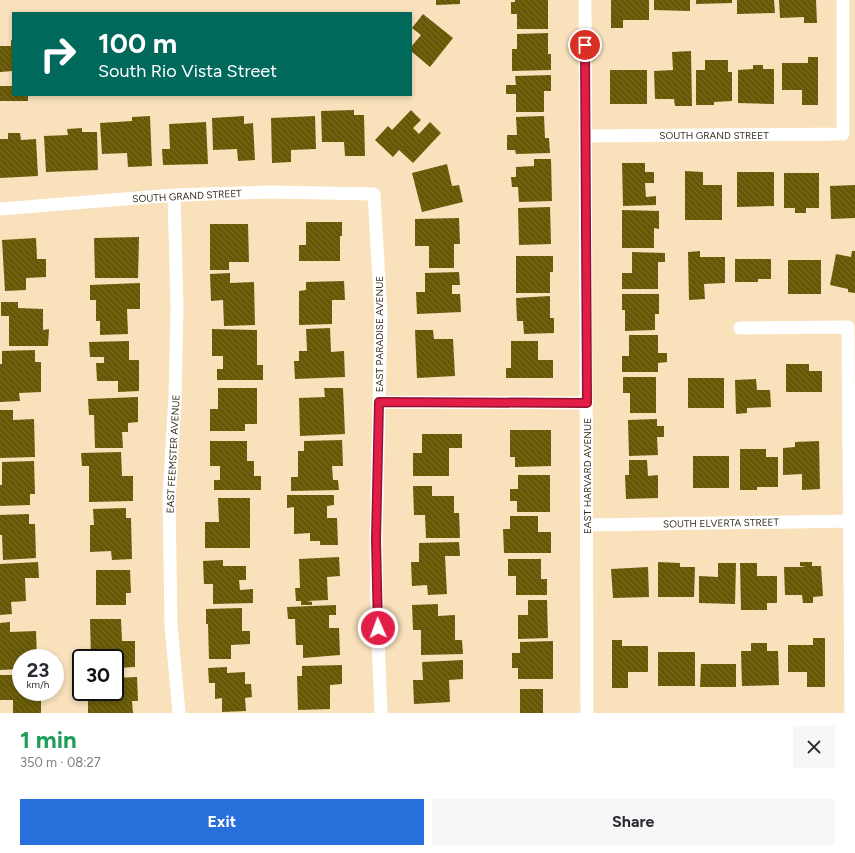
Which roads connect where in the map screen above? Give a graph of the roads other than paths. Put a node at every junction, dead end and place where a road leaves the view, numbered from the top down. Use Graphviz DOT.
graph roads {
  1 [pos="585,0"];
  2 [pos="842,0"];
  3 [pos="585,136"];
  4 [pos="374,194"];
  5 [pos="174,196"];
  6 [pos="0,210"];
  7 [pos="740,328"];
  8 [pos="379,402"];
  9 [pos="587,403"];
  10 [pos="852,521"];
  11 [pos="586,525"];
  12 [pos="179,713"];
  13 [pos="381,713"];
  14 [pos="587,713"];
  15 [pos="851,713"];
  1 -- 3 [label="street, EAST HARVARD AVENUE"];
  2 -- 3 [label="street, SOUTH GRAND STREET"];
  3 -- 9 [label="street, EAST HARVARD AVENUE"];
  4 -- 5 [label="street, SOUTH GRAND STREET"];
  4 -- 8 [label="street, EAST PARADISE AVENUE"];
  5 -- 6 [label="street, SOUTH GRAND STREET"];
  5 -- 12 [label="street, EAST FEEMSTER AVENUE"];
  7 -- 10 [label="street"];
  8 -- 9 [label="street"];
  8 -- 13 [label="street, EAST PARADISE AVENUE"];
  9 -- 11 [label="street, EAST HARVARD AVENUE"];
  10 -- 11 [label="street, SOUTH ELVERTA STREET"];
  10 -- 15 [label="street"];
  11 -- 14 [label="street, EAST HARVARD AVENUE"];
}
